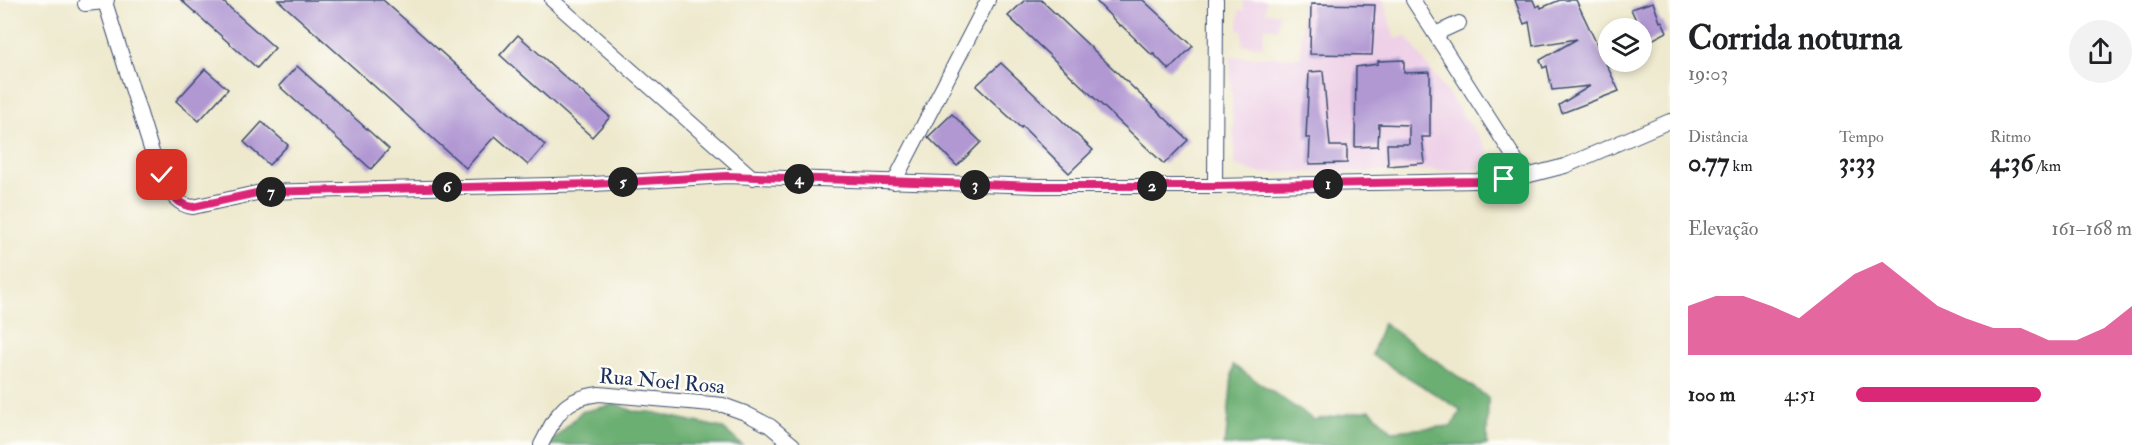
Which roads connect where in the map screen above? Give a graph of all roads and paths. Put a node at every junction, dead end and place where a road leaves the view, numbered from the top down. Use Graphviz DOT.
graph roads {
  1 [pos="552,0"];
  2 [pos="988,0"];
  3 [pos="1216,0"];
  4 [pos="106,1"];
  5 [pos="1419,1"];
  6 [pos="85,4"];
  7 [pos="1459,23"];
  8 [pos="1435,34"];
  9 [pos="1670,121"];
  10 [pos="1526,176"];
  11 [pos="753,178"];
  12 [pos="894,182"];
  13 [pos="1215,186"];
  14 [pos="541,445"];
  15 [pos="793,445"];
  1 -- 11 [label="street"];
  2 -- 12 [label="street"];
  3 -- 13 [label="street"];
  4 -- 6 [label="street"];
  4 -- 11 [label="street"];
  5 -- 8 [label="street"];
  7 -- 8 [label="street"];
  8 -- 10 [label="street"];
  9 -- 10 [label="street"];
  10 -- 13 [label="street"];
  11 -- 12 [label="street"];
  12 -- 13 [label="street"];
  14 -- 15 [label="street, Rua Noel Rosa"];
}
